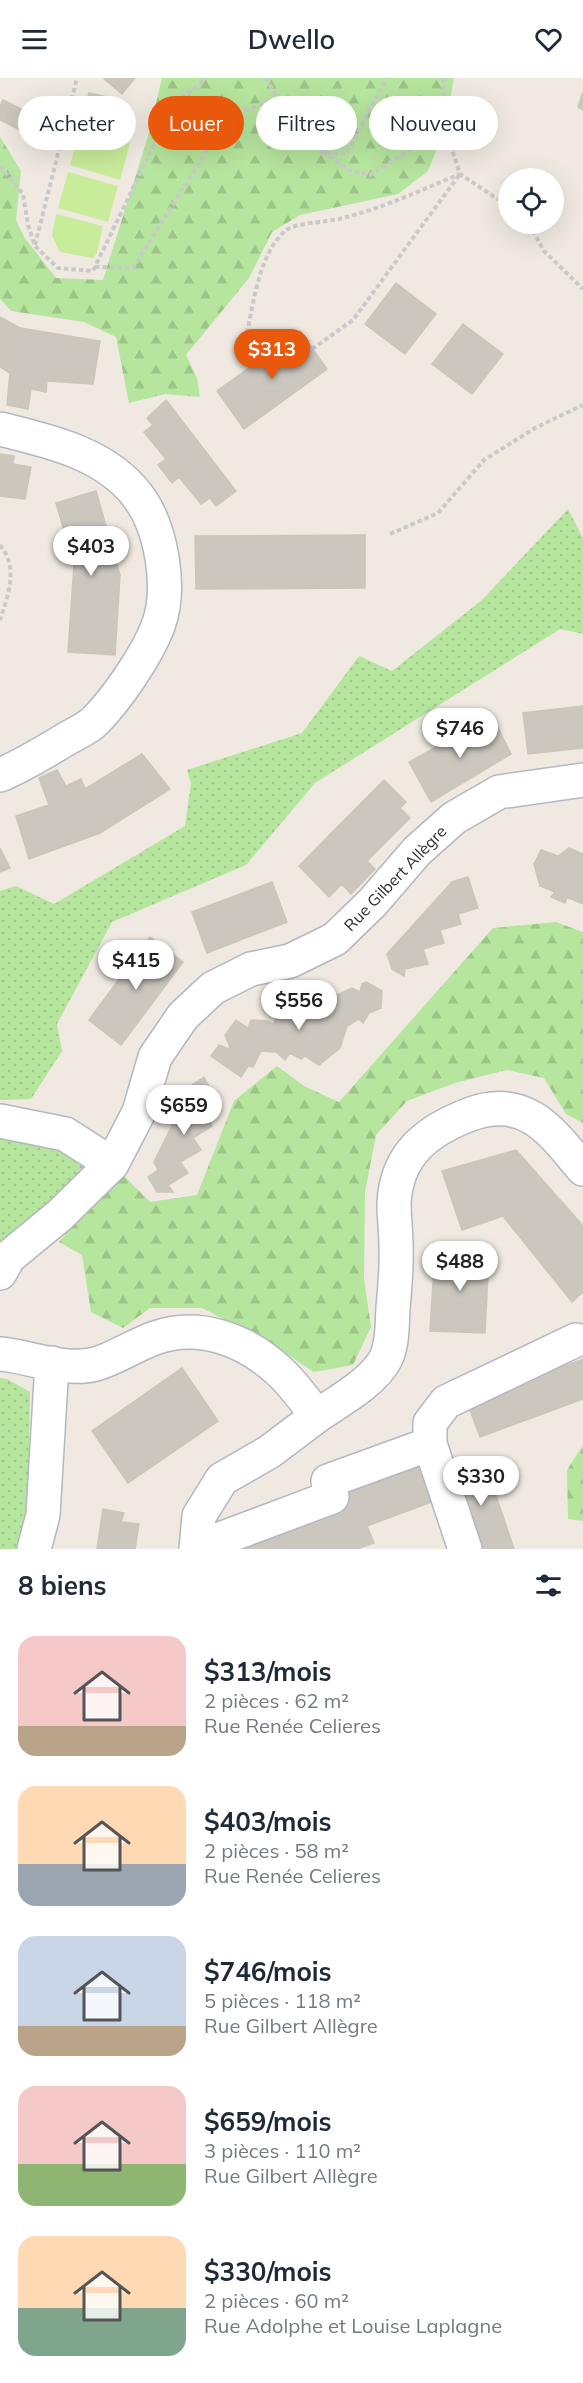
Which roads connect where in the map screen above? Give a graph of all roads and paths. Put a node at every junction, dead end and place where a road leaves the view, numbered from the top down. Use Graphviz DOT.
graph roads {
  1 [pos="77,78"];
  2 [pos="207,78"];
  3 [pos="266,78"];
  4 [pos="387,78"];
  5 [pos="444,78"];
  6 [pos="277,96"];
  7 [pos="444,96"];
  8 [pos="256,106"];
  9 [pos="410,150"];
  10 [pos="452,150"];
  11 [pos="322,152"];
  12 [pos="0,166"];
  13 [pos="460,174"];
  14 [pos="498,199"];
  15 [pos="535,234"];
  16 [pos="35,246"];
  17 [pos="95,267"];
  18 [pos="583,290"];
  19 [pos="247,333"];
  20 [pos="312,349"];
  21 [pos="583,405"];
  22 [pos="0,429"];
  23 [pos="390,534"];
  24 [pos="0,545"];
  25 [pos="0,620"];
  26 [pos="0,775"];
  27 [pos="583,780"];
  28 [pos="0,1121"];
  29 [pos="112,1164"];
  30 [pos="583,1169"];
  31 [pos="0,1273"];
  32 [pos="576,1340"];
  33 [pos="3,1349"];
  34 [pos="52,1363"];
  35 [pos="317,1416"];
  36 [pos="430,1444"];
  37 [pos="196,1548"];
  38 [pos="34,1549"];
  39 [pos="465,1549"];
  1 -- 16 [label="path"];
  2 -- 17 [label="path"];
  3 -- 6 [label="path"];
  4 -- 11 [label="path"];
  5 -- 7 [label="path"];
  8 -- 17 [label="path"];
  9 -- 11 [label="path"];
  10 -- 13 [label="path"];
  12 -- 16 [label="path"];
  13 -- 14 [label="path"];
  13 -- 19 [label="path"];
  13 -- 20 [label="path"];
  15 -- 18 [label="path"];
  16 -- 17 [label="path"];
  21 -- 23 [label="path"];
  22 -- 26 [label="street"];
  24 -- 25 [label="path"];
  27 -- 29 [label="street, Rue Gilbert Allègre"];
  28 -- 29 [label="street"];
  29 -- 31 [label="street, Rue Gilbert Allègre"];
  30 -- 35 [label="street"];
  32 -- 36 [label="street"];
  33 -- 34 [label="street"];
  34 -- 35 [label="street"];
  34 -- 38 [label="street"];
  35 -- 37 [label="street"];
  36 -- 37 [label="street"];
  36 -- 39 [label="street"];
}
